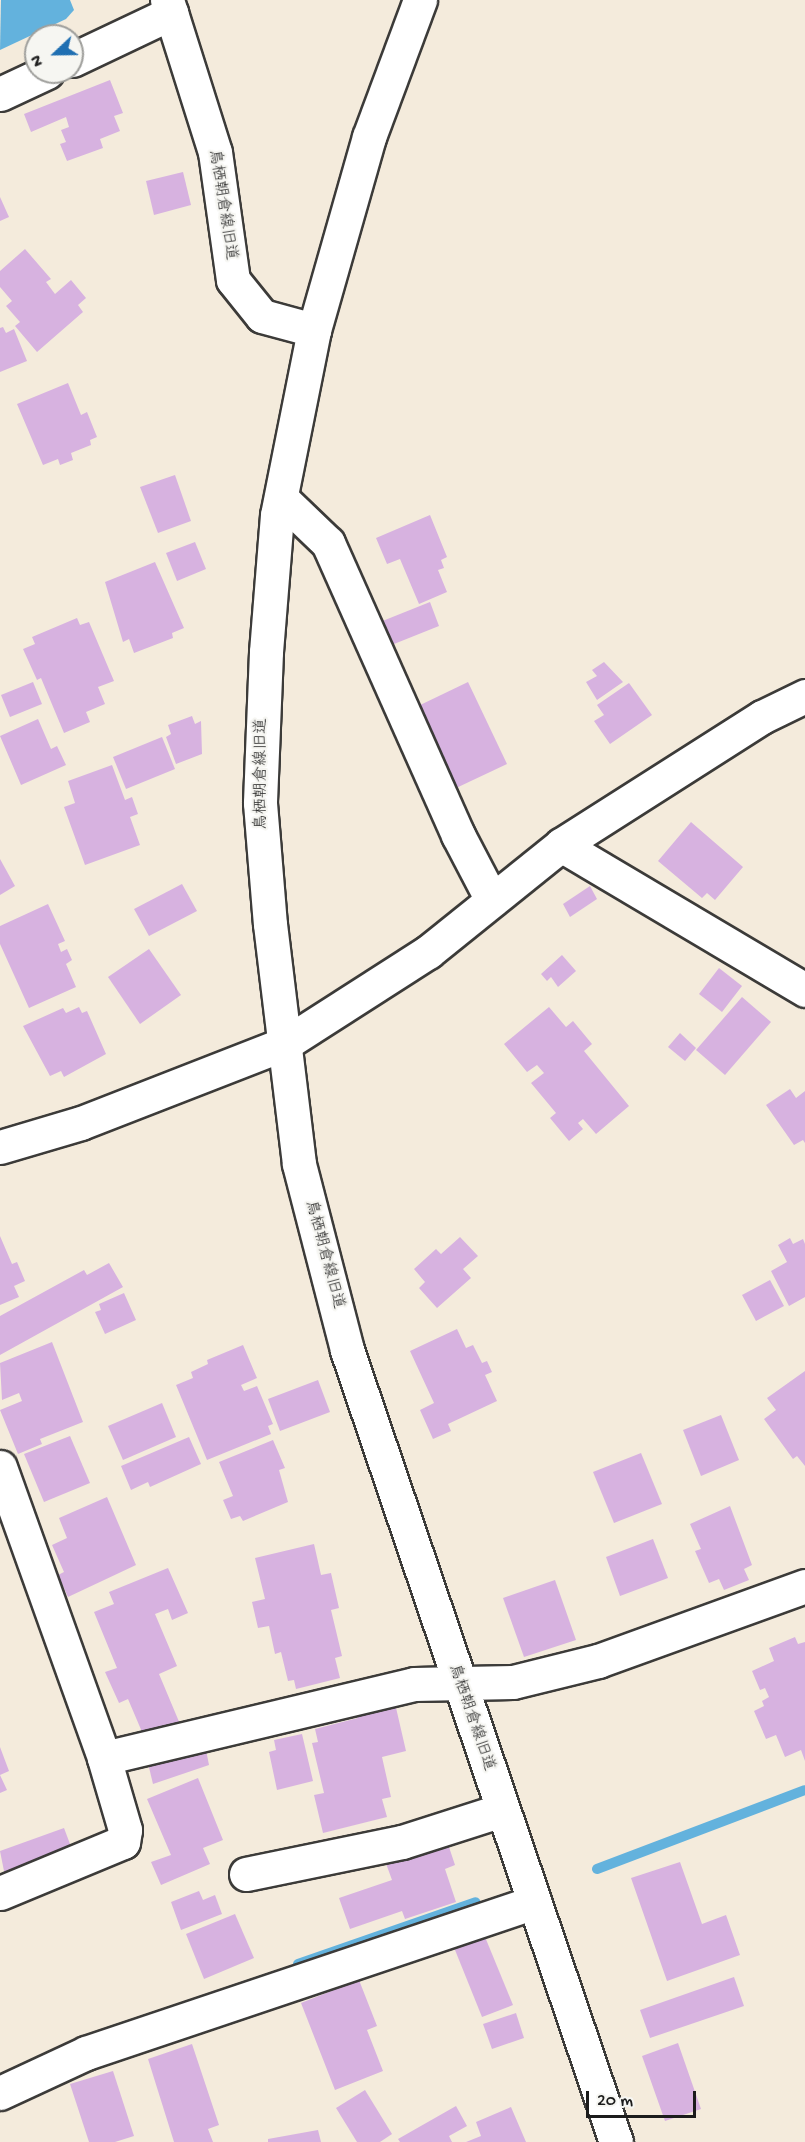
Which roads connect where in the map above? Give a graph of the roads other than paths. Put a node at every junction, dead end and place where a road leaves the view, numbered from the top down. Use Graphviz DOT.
graph roads {
  1 [pos="420,0"];
  2 [pos="169,7"];
  3 [pos="84,53"];
  4 [pos="24,83"];
  5 [pos="0,94"];
  6 [pos="314,330"];
  7 [pos="281,498"];
  8 [pos="805,696"];
  9 [pos="561,845"];
  10 [pos="492,900"];
  11 [pos="805,990"];
  12 [pos="286,1042"];
  13 [pos="0,1147"];
  14 [pos="0,1467"];
  15 [pos="805,1586"];
  16 [pos="458,1683"];
  17 [pos="104,1758"];
  18 [pos="502,1810"];
  19 [pos="246,1874"];
  20 [pos="0,1893"];
  21 [pos="534,1902"];
  22 [pos="0,2093"];
  23 [pos="616,2142"];
  1 -- 6 [label="street, 鳥栖朝倉線旧道"];
  2 -- 3 [label="street"];
  2 -- 6 [label="street, 鳥栖朝倉線旧道"];
  4 -- 5 [label="street"];
  6 -- 7 [label="street, 鳥栖朝倉線旧道"];
  7 -- 10 [label="street"];
  7 -- 12 [label="street, 鳥栖朝倉線旧道"];
  8 -- 9 [label="street"];
  9 -- 10 [label="street"];
  9 -- 11 [label="street"];
  10 -- 12 [label="street"];
  12 -- 13 [label="street"];
  12 -- 16 [label="street, 鳥栖朝倉線旧道"];
  14 -- 17 [label="street"];
  15 -- 16 [label="street"];
  16 -- 17 [label="street"];
  16 -- 18 [label="street, 鳥栖朝倉線旧道"];
  17 -- 20 [label="street"];
  18 -- 19 [label="street"];
  18 -- 21 [label="street, 鳥栖朝倉線旧道"];
  21 -- 22 [label="street"];
  21 -- 23 [label="street, 鳥栖朝倉線旧道"];
}
